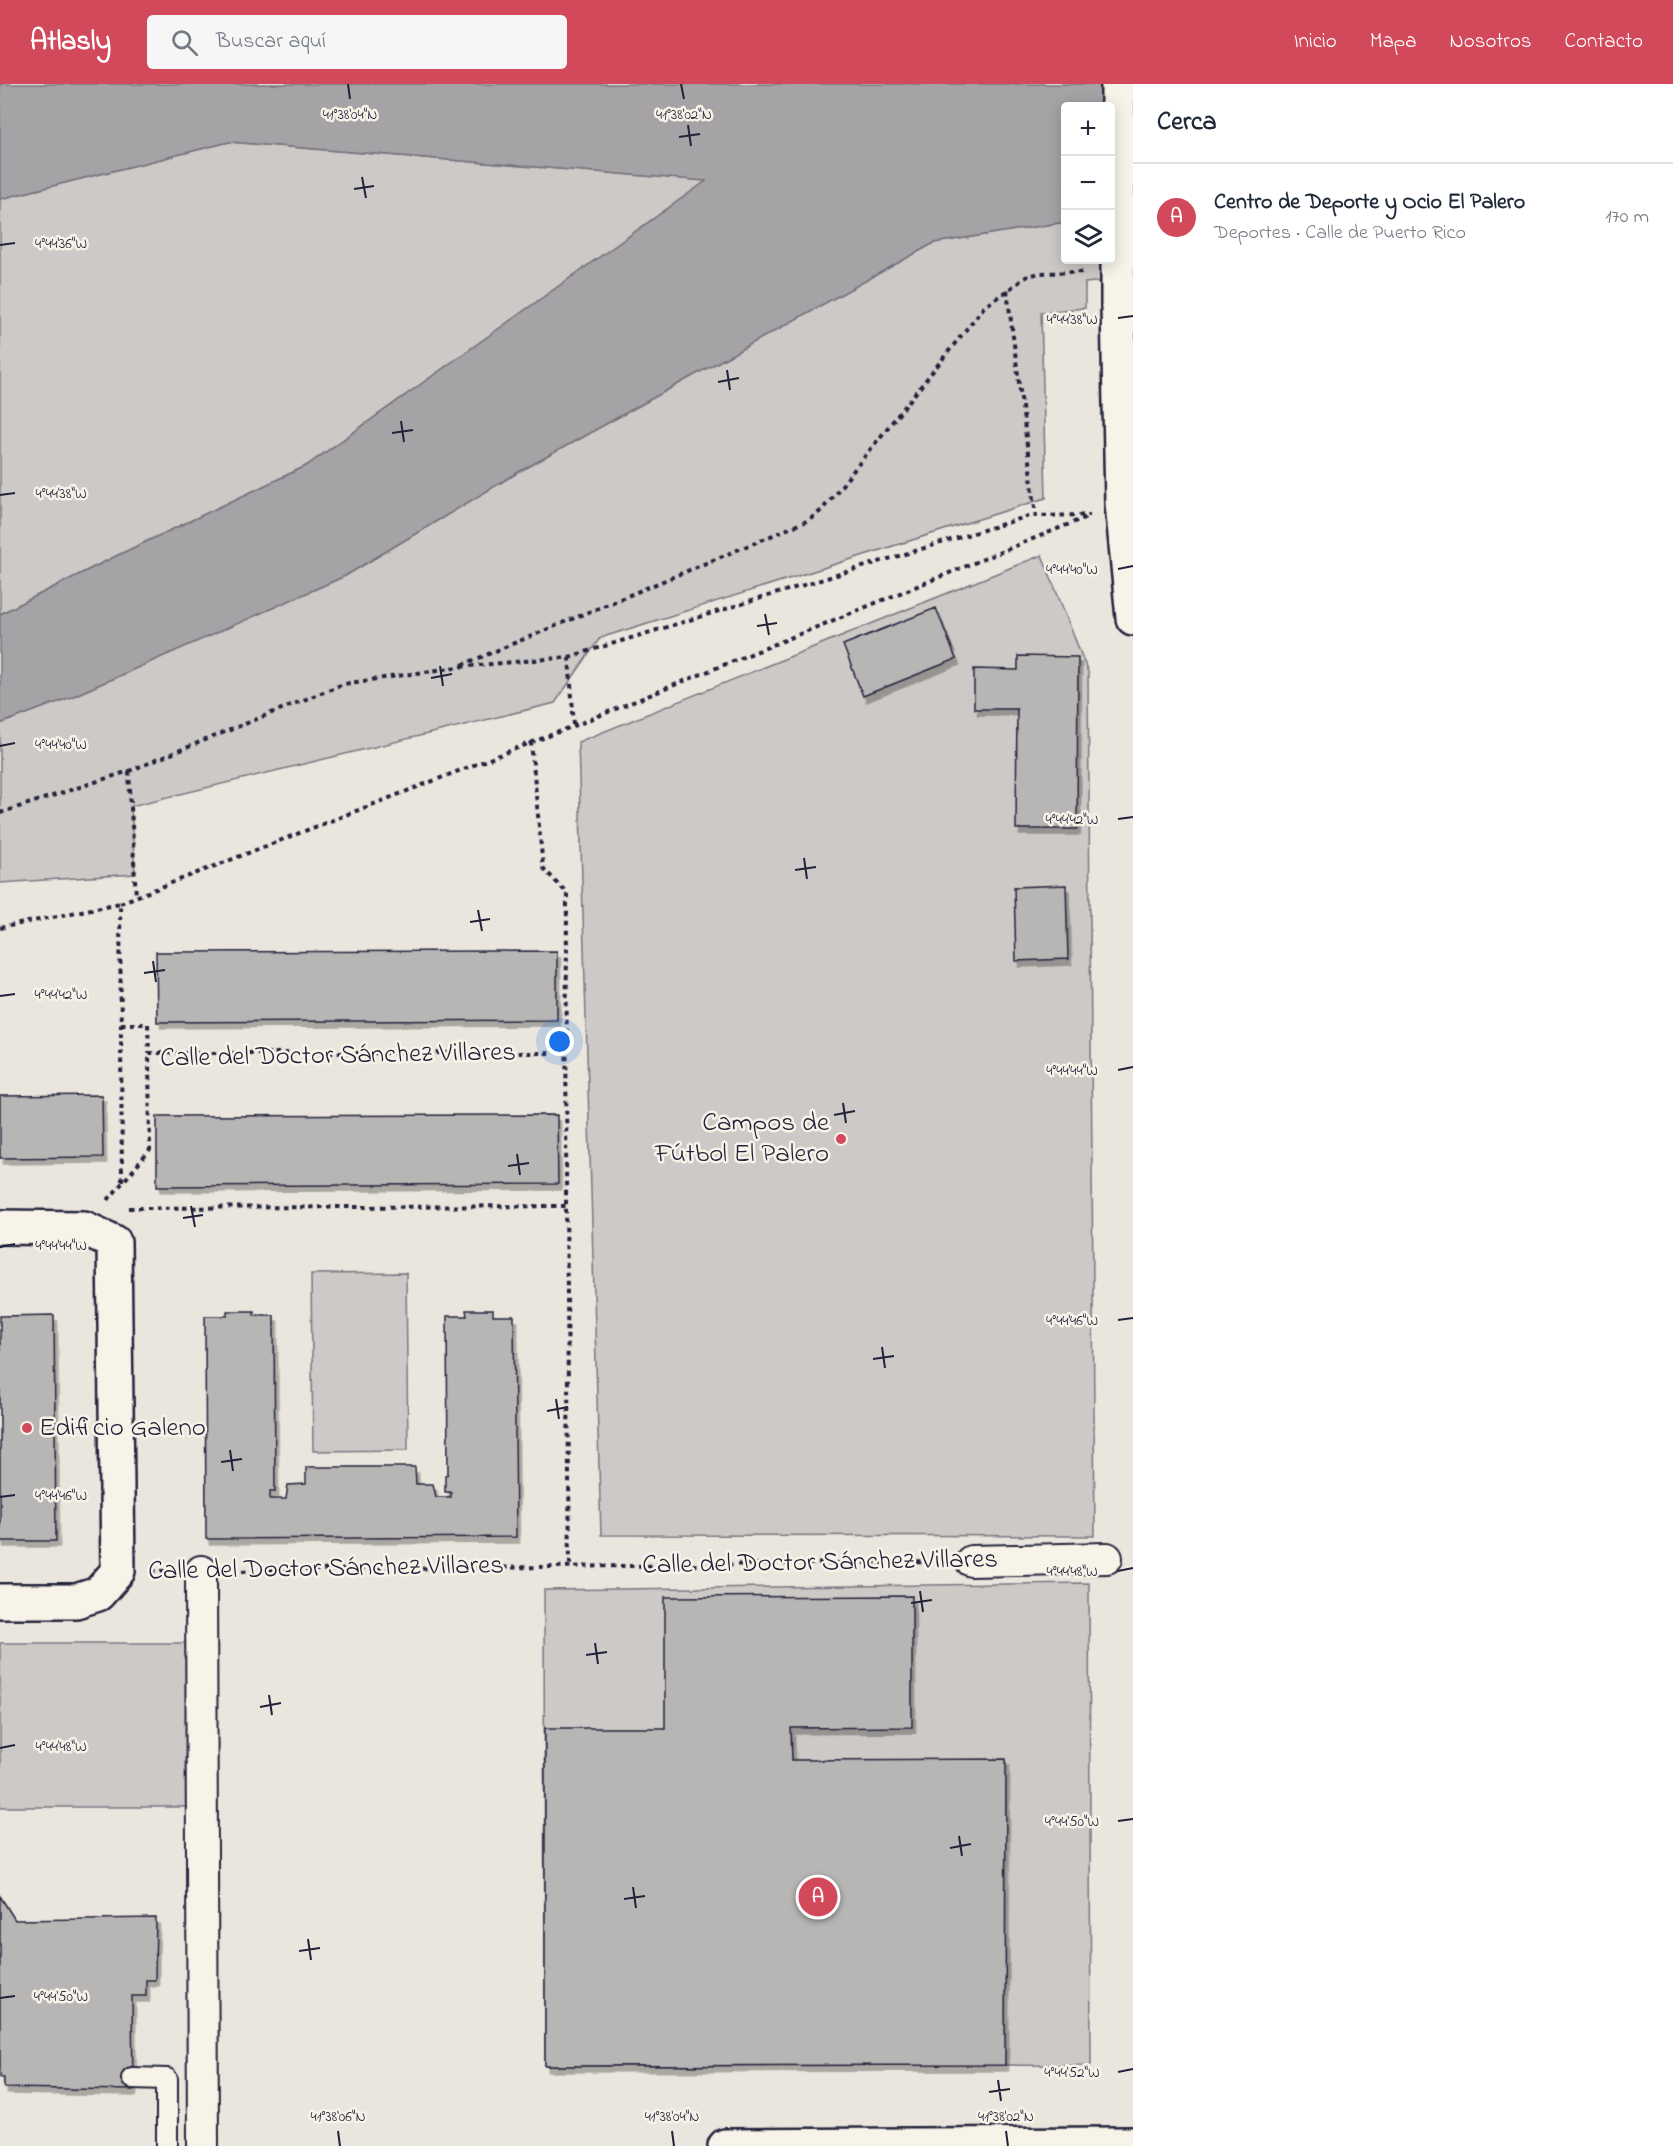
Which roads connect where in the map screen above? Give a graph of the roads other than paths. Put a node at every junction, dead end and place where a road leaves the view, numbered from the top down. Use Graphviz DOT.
graph roads {
  1 [pos="1118,84"];
  2 [pos="1133,618"];
  3 [pos="0,1227"];
  4 [pos="1107,1558"];
  5 [pos="971,1561"];
  6 [pos="201,1571"];
  7 [pos="0,1601"];
  8 [pos="132,2078"];
  9 [pos="1133,2144"];
  10 [pos="167,2146"];
  11 [pos="203,2146"];
  12 [pos="725,2146"];
  1 -- 2 [label="street, bridge"];
  3 -- 7 [label="street, Calle del Doctor Sánchez Villares"];
  4 -- 5 [label="street, Calle del Doctor Sánchez Villares"];
  6 -- 11 [label="street"];
  8 -- 10 [label="lane"];
  9 -- 12 [label="street"];
}
